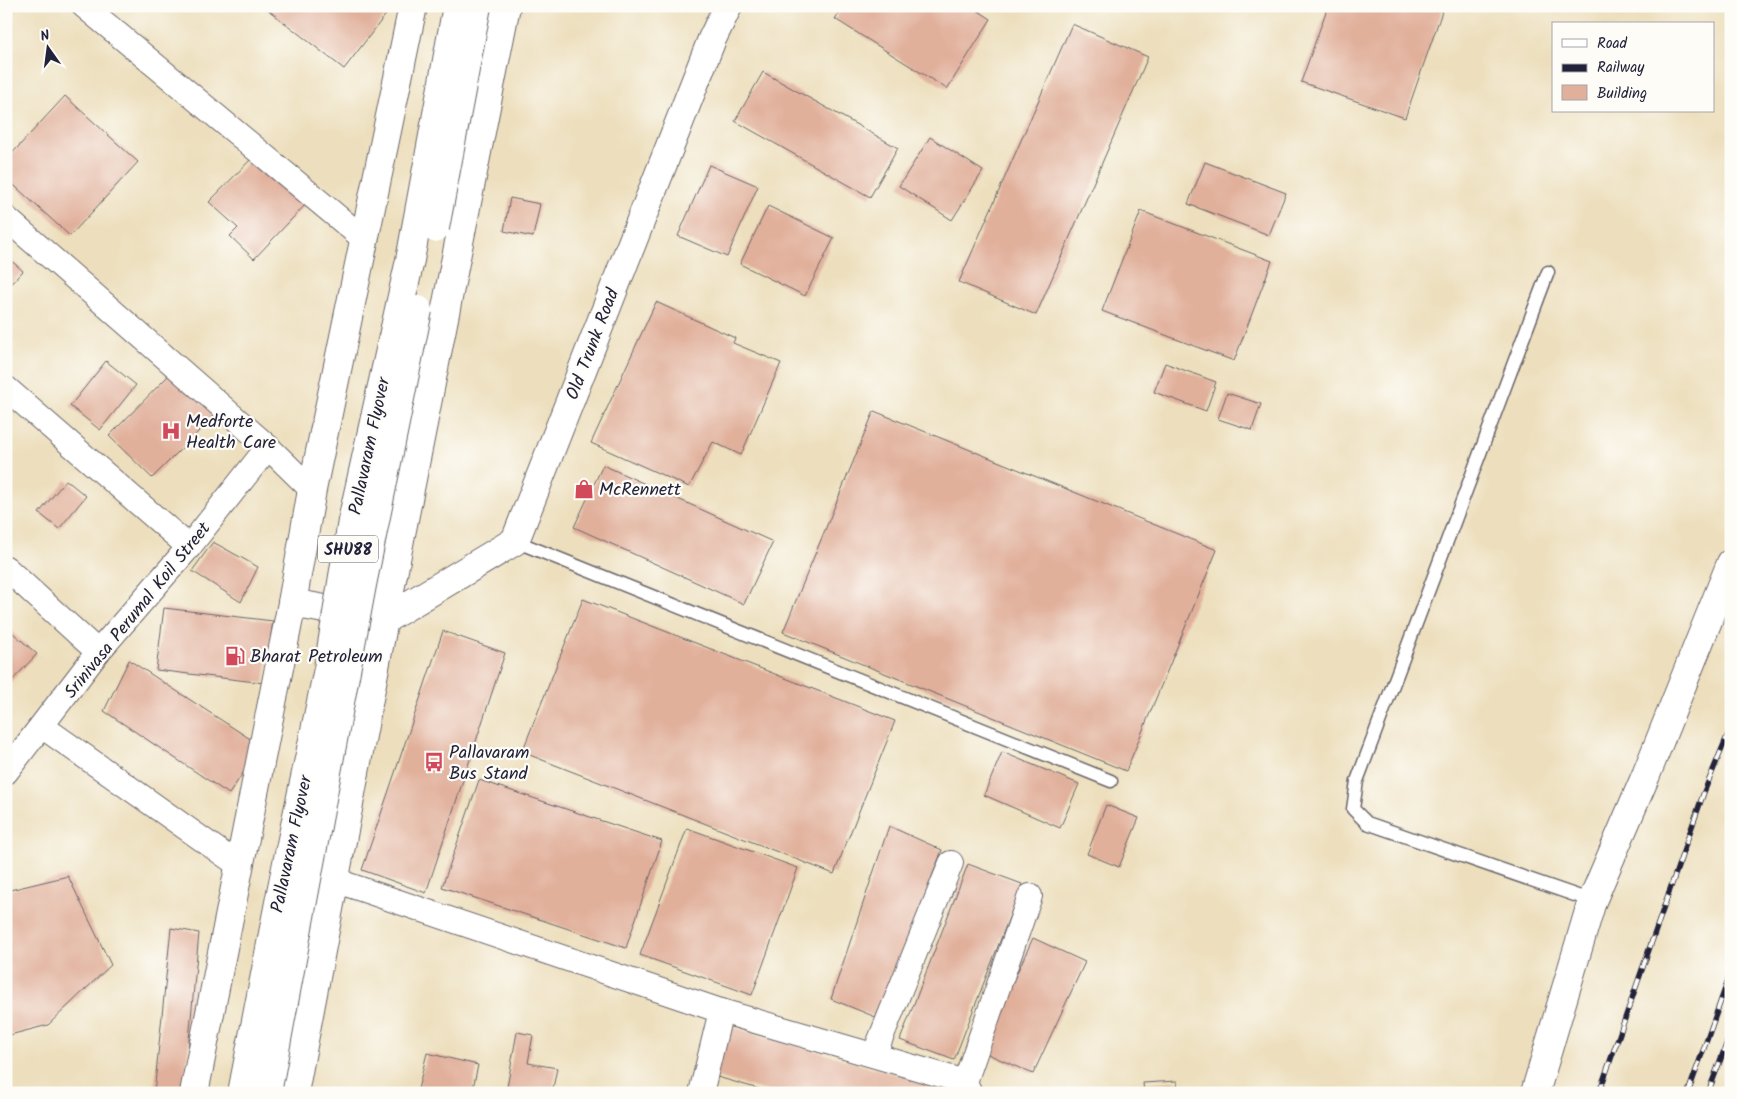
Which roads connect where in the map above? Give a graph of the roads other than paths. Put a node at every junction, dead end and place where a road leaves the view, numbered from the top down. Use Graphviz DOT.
graph roads {
  1 [pos="84,6"];
  2 [pos="413,6"];
  3 [pos="456,6"];
  4 [pos="477,6"];
  5 [pos="506,6"];
  6 [pos="728,6"];
  7 [pos="6,218"];
  8 [pos="364,239"];
  9 [pos="1548,272"];
  10 [pos="6,388"];
  11 [pos="268,447"];
  12 [pos="312,490"];
  13 [pos="515,541"];
  14 [pos="189,547"];
  15 [pos="1731,563"];
  16 [pos="6,568"];
  17 [pos="292,603"];
  18 [pos="384,620"];
  19 [pos="98,652"];
  20 [pos="42,727"];
  21 [pos="6,772"];
  22 [pos="1111,781"];
  23 [pos="951,863"];
  24 [pos="240,866"];
  25 [pos="334,880"];
  26 [pos="1030,896"];
  27 [pos="1592,901"];
  28 [pos="721,1011"];
  29 [pos="874,1055"];
  30 [pos="968,1087"];
  31 [pos="295,1092"];
  32 [pos="194,1093"];
  33 [pos="242,1093"];
  34 [pos="267,1093"];
  35 [pos="701,1093"];
  36 [pos="1535,1093"];
  1 -- 8 [label="street"];
  2 -- 8 [label="street"];
  3 -- 33 [label="street, Pallavaram Flyover / SHU88, bridge"];
  4 -- 34 [label="street, Pallavaram Flyover / SHU88, bridge"];
  5 -- 18 [label="street"];
  6 -- 13 [label="street, Old Trunk Road"];
  7 -- 11 [label="street"];
  8 -- 12 [label="street"];
  9 -- 27 [label="lane"];
  10 -- 14 [label="street"];
  11 -- 12 [label="street"];
  11 -- 14 [label="street, Srinivasa Perumal Koil Street"];
  12 -- 17 [label="street"];
  13 -- 18 [label="street"];
  13 -- 22 [label="lane"];
  14 -- 19 [label="street, Srinivasa Perumal Koil Street"];
  15 -- 27 [label="street"];
  16 -- 19 [label="street"];
  17 -- 18 [label="street"];
  17 -- 24 [label="street"];
  18 -- 25 [label="street"];
  19 -- 20 [label="street, Srinivasa Perumal Koil Street"];
  20 -- 21 [label="street, Srinivasa Perumal Koil Street"];
  20 -- 24 [label="street"];
  23 -- 29 [label="street"];
  24 -- 32 [label="street"];
  25 -- 28 [label="street"];
  25 -- 31 [label="street"];
  26 -- 30 [label="street"];
  27 -- 36 [label="street"];
  28 -- 29 [label="street"];
  28 -- 35 [label="street"];
  29 -- 30 [label="street"];
}
